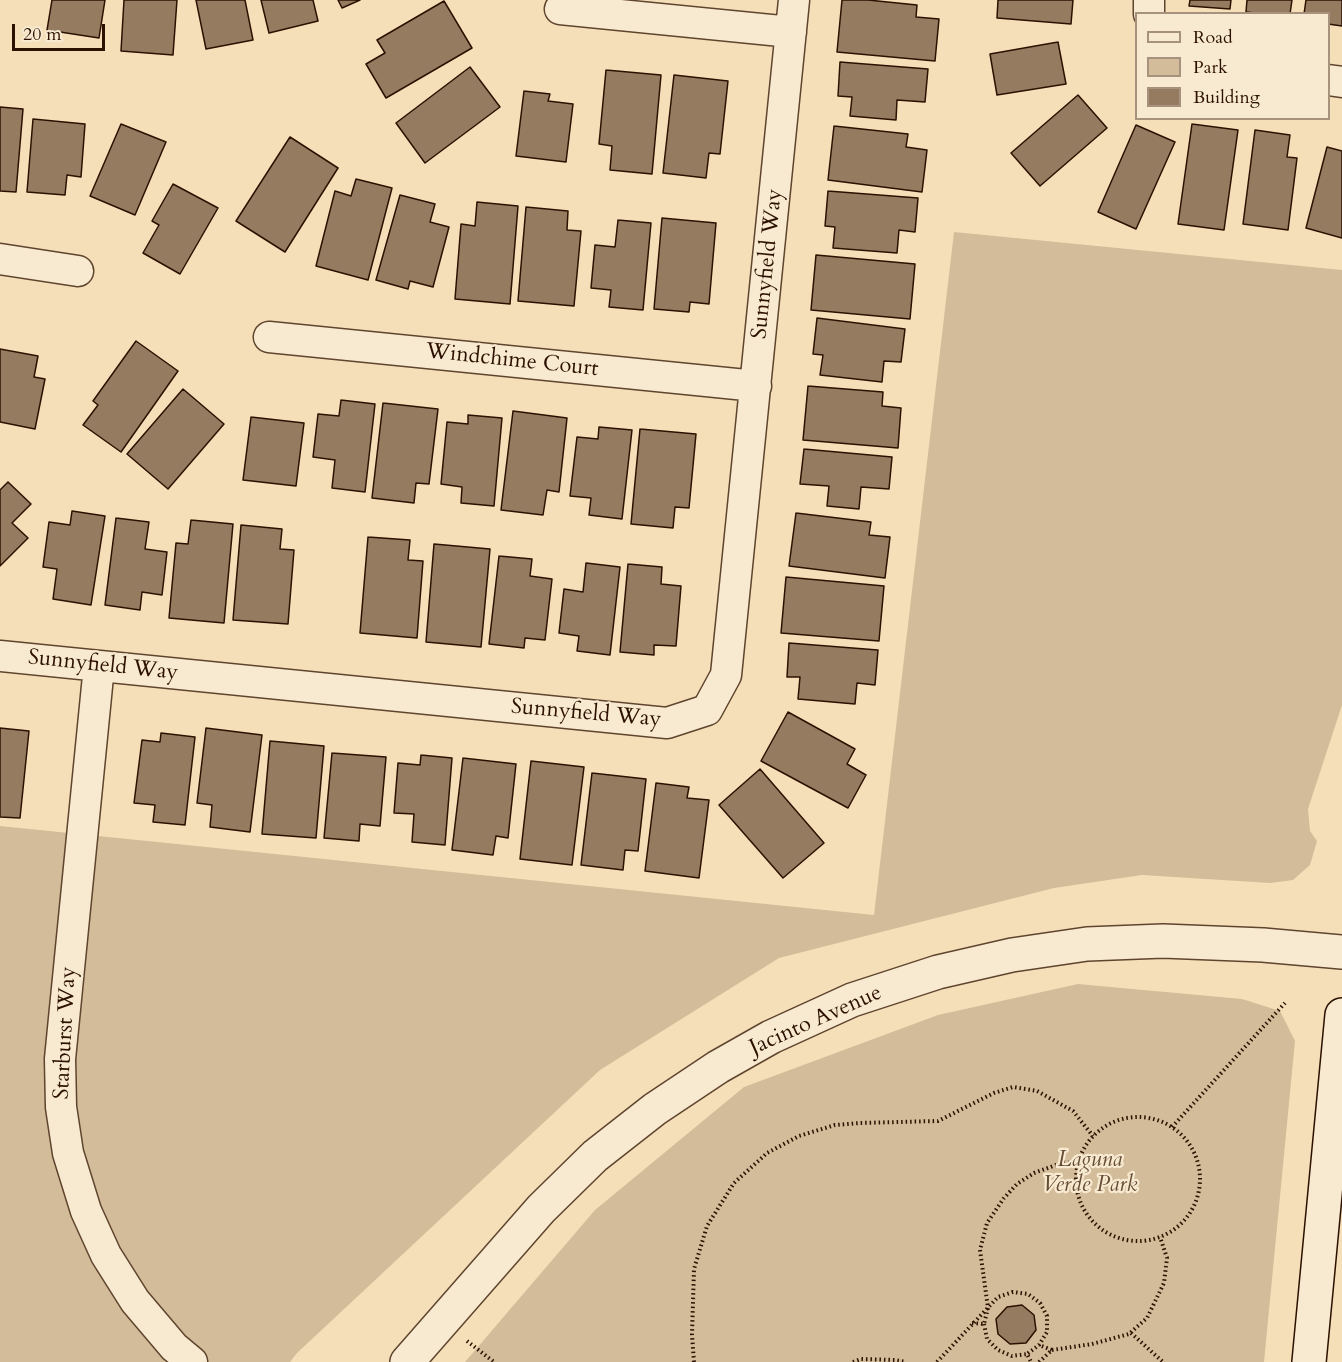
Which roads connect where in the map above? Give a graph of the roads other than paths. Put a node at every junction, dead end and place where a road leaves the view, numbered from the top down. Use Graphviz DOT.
graph roads {
  1 [pos="794,0"];
  2 [pos="560,9"];
  3 [pos="791,32"];
  4 [pos="0,260"];
  5 [pos="78,271"];
  6 [pos="269,337"];
  7 [pos="756,386"];
  8 [pos="0,656"];
  9 [pos="99,666"];
  10 [pos="1342,952"];
  11 [pos="1342,1015"];
  12 [pos="192,1362"];
  13 [pos="407,1362"];
  14 [pos="1309,1362"];
  1 -- 3 [label="street, Sunnyfield Way"];
  2 -- 3 [label="street"];
  3 -- 7 [label="street, Sunnyfield Way"];
  4 -- 5 [label="street"];
  6 -- 7 [label="street, Windchime Court"];
  7 -- 9 [label="street, Sunnyfield Way"];
  8 -- 9 [label="street, Sunnyfield Way"];
  9 -- 12 [label="street, Starburst Way"];
  10 -- 13 [label="street, Jacinto Avenue"];
  11 -- 14 [label="street"];
}
